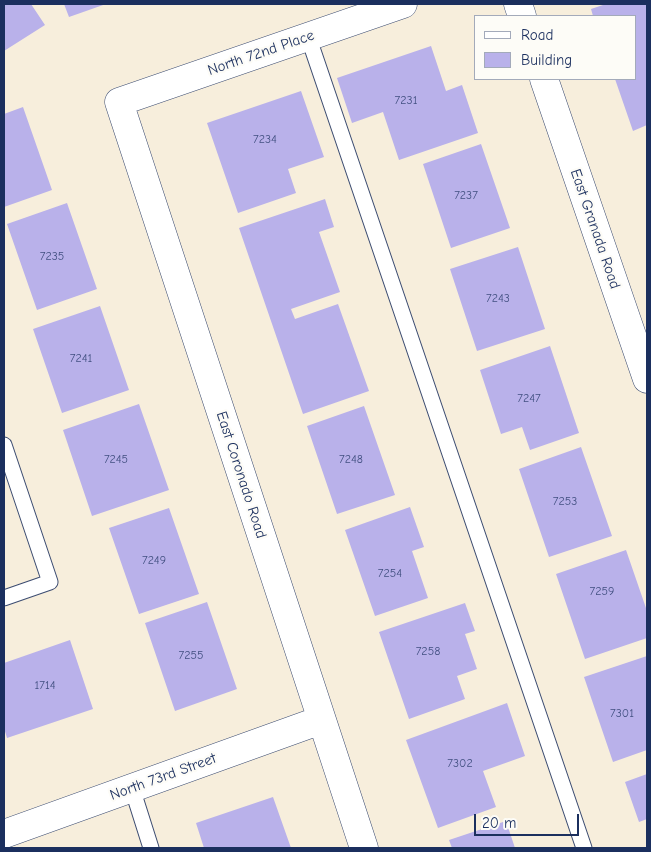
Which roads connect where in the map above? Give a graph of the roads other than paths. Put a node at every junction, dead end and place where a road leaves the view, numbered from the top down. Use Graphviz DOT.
graph roads {
  1 [pos="403,4"];
  2 [pos="308,36"];
  3 [pos="544,80"];
  4 [pos="119,102"];
  5 [pos="647,379"];
  6 [pos="4,445"];
  7 [pos="4,598"];
  8 [pos="321,720"];
  9 [pos="132,788"];
  10 [pos="4,834"];
  11 [pos="151,848"];
  12 [pos="364,848"];
  13 [pos="584,848"];
  1 -- 2 [label="street, North 72nd Place"];
  2 -- 4 [label="street, North 72nd Place"];
  2 -- 13 [label="lane"];
  3 -- 5 [label="street, East Granada Road"];
  4 -- 8 [label="street, East Coronado Road"];
  6 -- 7 [label="lane"];
  8 -- 9 [label="street, North 73rd Street"];
  8 -- 12 [label="street, East Coronado Road"];
  9 -- 10 [label="street, North 73rd Street"];
  9 -- 11 [label="lane"];
}
